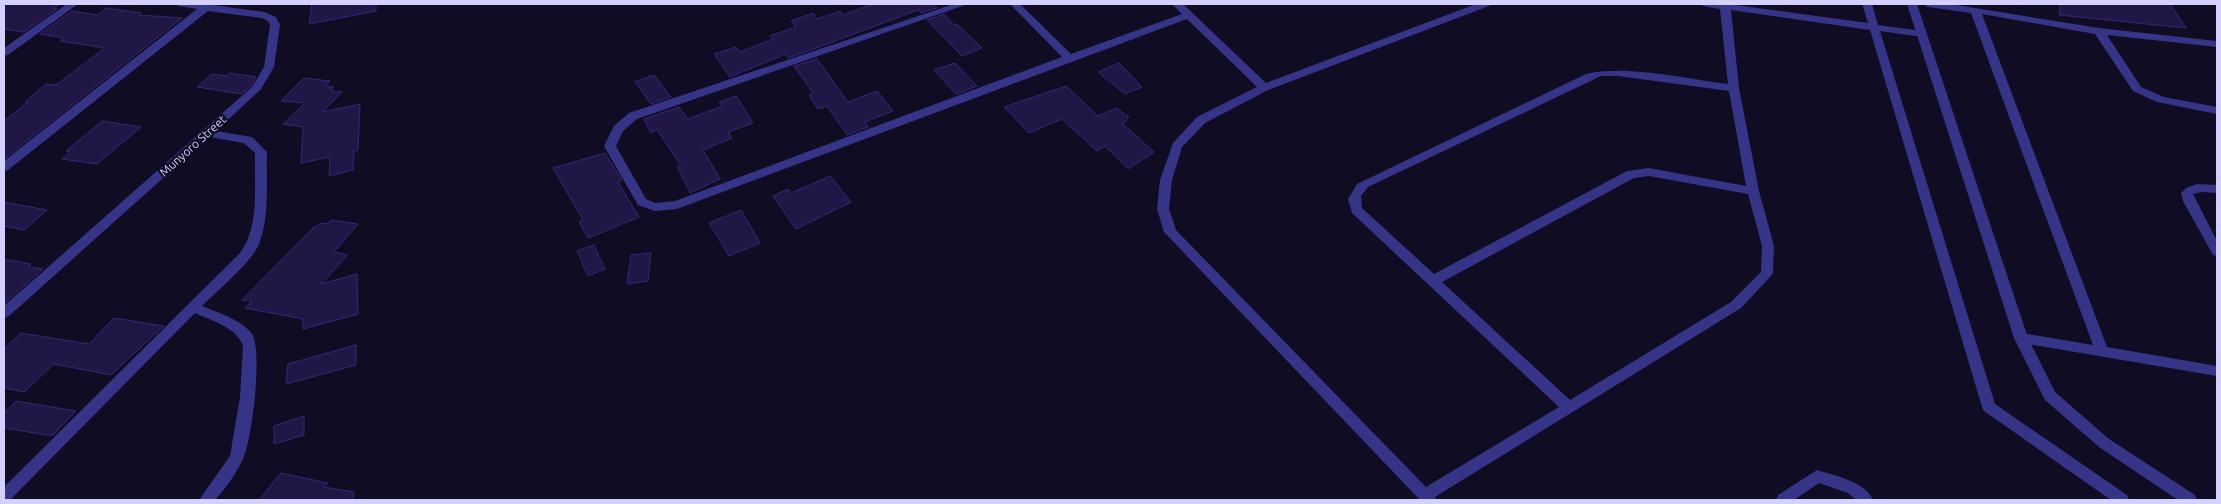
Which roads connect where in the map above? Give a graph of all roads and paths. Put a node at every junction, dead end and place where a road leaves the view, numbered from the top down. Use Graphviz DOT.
graph roads {
  1 [pos="73,4"];
  2 [pos="182,4"];
  3 [pos="962,4"];
  4 [pos="1015,4"];
  5 [pos="1177,4"];
  6 [pos="1485,4"];
  7 [pos="1707,4"];
  8 [pos="1867,4"];
  9 [pos="1912,4"];
  10 [pos="1928,4"];
  11 [pos="1725,6"];
  12 [pos="206,7"];
  13 [pos="1975,10"];
  14 [pos="1189,15"];
  15 [pos="1874,26"];
  16 [pos="2099,31"];
  17 [pos="1922,34"];
  18 [pos="2217,44"];
  19 [pos="4,54"];
  20 [pos="1069,58"];
  21 [pos="1264,88"];
  22 [pos="1734,88"];
  23 [pos="2217,110"];
  24 [pos="208,133"];
  25 [pos="4,167"];
  26 [pos="2217,189"];
  27 [pos="1753,191"];
  28 [pos="2217,252"];
  29 [pos="1432,281"];
  30 [pos="193,307"];
  31 [pos="4,313"];
  32 [pos="2021,338"];
  33 [pos="2102,352"];
  34 [pos="2217,370"];
  35 [pos="1570,408"];
  36 [pos="4,496"];
  37 [pos="1427,498"];
  38 [pos="206,500"];
  39 [pos="1784,500"];
  40 [pos="1866,500"];
  41 [pos="2122,500"];
  42 [pos="2190,500"];
  1 -- 19 [label="street"];
  2 -- 12 [label="street, Munyoro Street"];
  3 -- 20 [label="street"];
  4 -- 20 [label="street"];
  5 -- 14 [label="street"];
  6 -- 21 [label="street"];
  7 -- 11 [label="street"];
  8 -- 15 [label="street"];
  9 -- 17 [label="street"];
  10 -- 13 [label="street"];
  11 -- 15 [label="street"];
  11 -- 22 [label="street"];
  12 -- 24 [label="street, Munyoro Street"];
  12 -- 25 [label="street"];
  13 -- 16 [label="street"];
  13 -- 33 [label="street"];
  14 -- 20 [label="street"];
  14 -- 21 [label="street"];
  15 -- 17 [label="street"];
  15 -- 41 [label="street"];
  16 -- 18 [label="street"];
  16 -- 23 [label="street"];
  17 -- 32 [label="street"];
  21 -- 37 [label="street"];
  22 -- 27 [label="street"];
  22 -- 29 [label="street"];
  24 -- 30 [label="street"];
  24 -- 31 [label="street, Munyoro Street"];
  26 -- 28 [label="street"];
  27 -- 29 [label="street"];
  27 -- 35 [label="street"];
  29 -- 35 [label="street"];
  30 -- 36 [label="street"];
  30 -- 38 [label="street"];
  32 -- 33 [label="street"];
  32 -- 42 [label="street"];
  33 -- 34 [label="street"];
  35 -- 37 [label="street"];
  39 -- 40 [label="street"];
}
